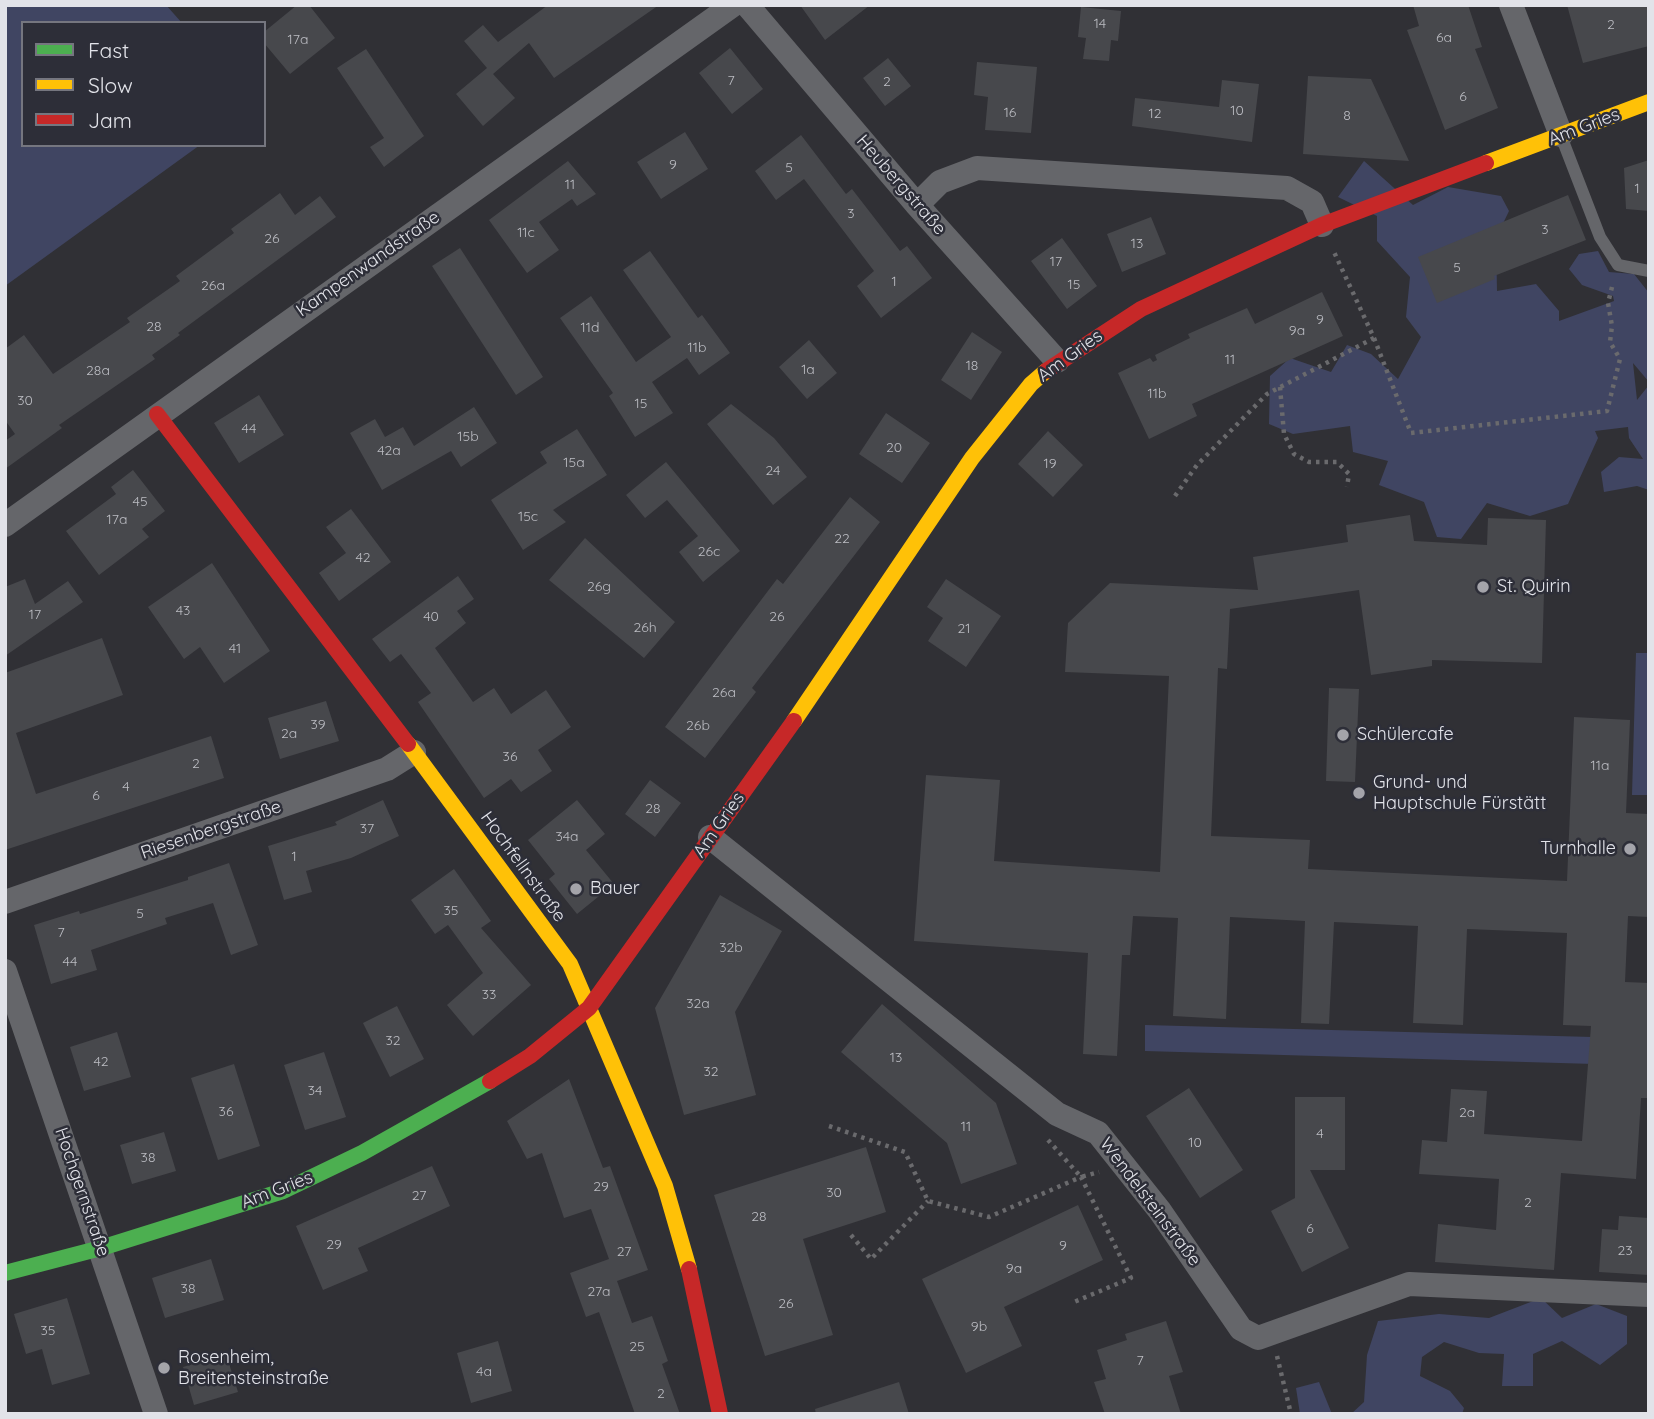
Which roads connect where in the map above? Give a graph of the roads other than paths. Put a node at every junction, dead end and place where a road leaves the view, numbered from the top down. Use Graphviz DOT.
graph roads {
  1 [pos="733,5"];
  2 [pos="747,5"];
  3 [pos="1511,5"];
  4 [pos="1649,102"];
  5 [pos="1561,135"];
  6 [pos="917,205"];
  7 [pos="1322,225"];
  8 [pos="1649,271"];
  9 [pos="1057,362"];
  10 [pos="157,414"];
  11 [pos="5,525"];
  12 [pos="414,752"];
  13 [pos="710,837"];
  14 [pos="5,902"];
  15 [pos="5,971"];
  16 [pos="589,1008"];
  17 [pos="101,1248"];
  18 [pos="5,1273"];
  19 [pos="1649,1295"];
  20 [pos="156,1414"];
  21 [pos="720,1414"];
  1 -- 10 [label="street, Kampenwandstraße"];
  2 -- 6 [label="street, Heubergstraße"];
  3 -- 5 [label="street"];
  4 -- 5 [label="street, Am Gries"];
  5 -- 7 [label="street, Am Gries"];
  5 -- 8 [label="lane"];
  6 -- 7 [label="street"];
  6 -- 9 [label="street, Heubergstraße"];
  7 -- 9 [label="street, Am Gries"];
  9 -- 13 [label="street, Am Gries"];
  10 -- 11 [label="street, Kampenwandstraße"];
  10 -- 12 [label="street, Hochfellnstraße"];
  12 -- 14 [label="street, Riesenbergstraße"];
  12 -- 16 [label="street, Hochfellnstraße"];
  13 -- 16 [label="street, Am Gries"];
  13 -- 19 [label="street, Wendelsteinstraße"];
  15 -- 17 [label="street, Hochgernstraße"];
  16 -- 17 [label="street, Am Gries"];
  16 -- 21 [label="street, Hochfellnstraße"];
  17 -- 18 [label="street, Am Gries"];
  17 -- 20 [label="street, Hochgernstraße"];
}
